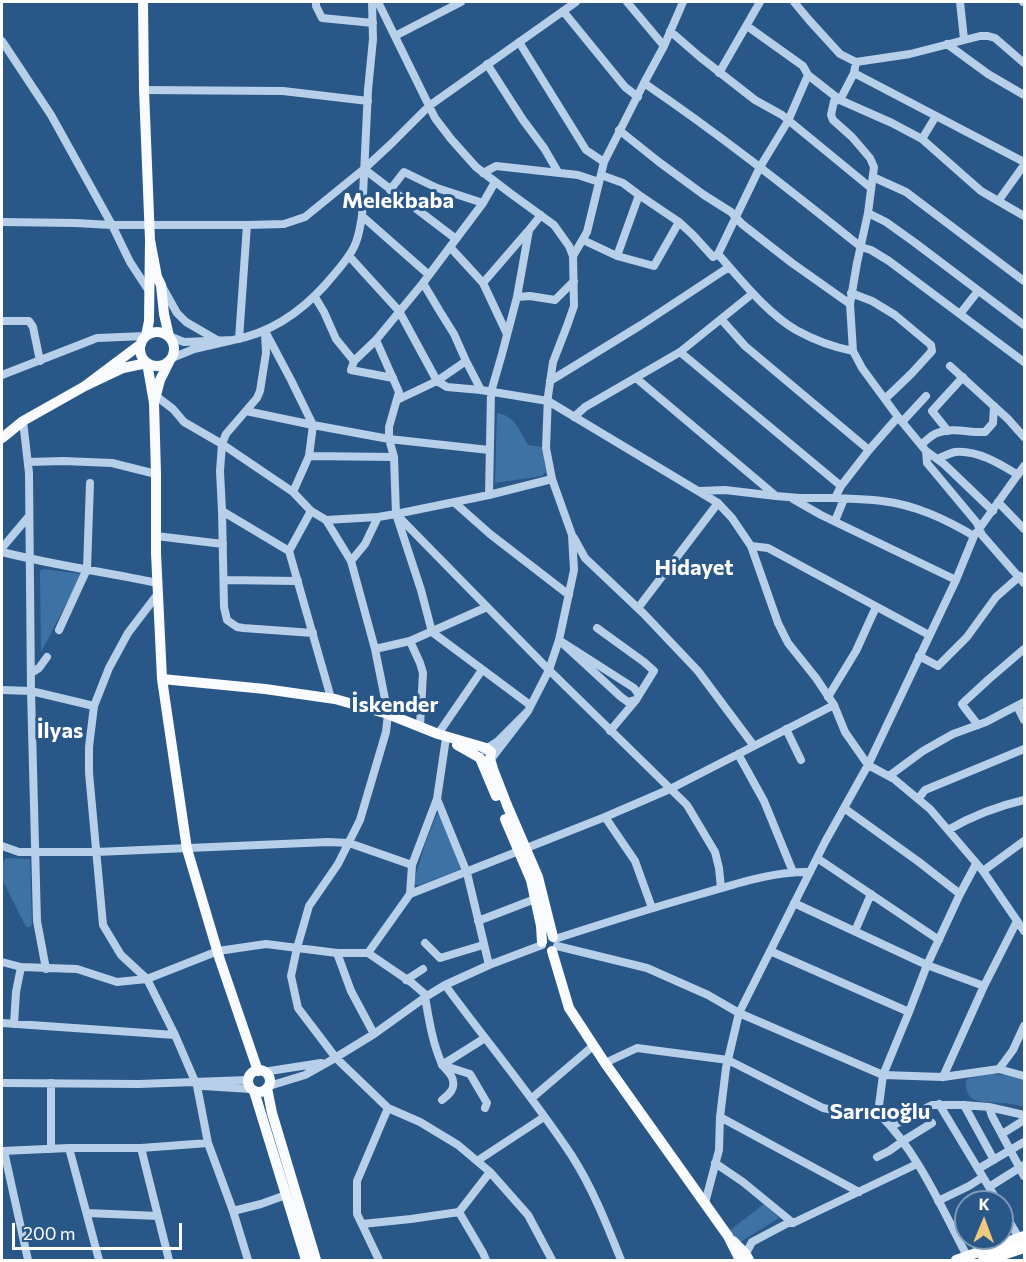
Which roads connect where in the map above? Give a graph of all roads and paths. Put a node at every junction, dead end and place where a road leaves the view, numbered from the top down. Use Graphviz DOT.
graph roads {
  1 [pos="143,2"];
  2 [pos="316,2"];
  3 [pos="372,2"];
  4 [pos="378,2"];
  5 [pos="576,2"];
  6 [pos="627,2"];
  7 [pos="683,2"];
  8 [pos="760,2"];
  9 [pos="794,2"];
  10 [pos="960,2"];
  11 [pos="456,3"];
  12 [pos="563,11"];
  13 [pos="373,23"];
  14 [pos="747,26"];
  15 [pos="670,32"];
  16 [pos="394,36"];
  17 [pos="964,39"];
  18 [pos="2,41"];
  19 [pos="519,42"];
  20 [pos="947,44"];
  21 [pos="664,46"];
  22 [pos="855,62"];
  23 [pos="1024,63"];
  24 [pos="488,64"];
  25 [pos="719,73"];
  26 [pos="854,73"];
  27 [pos="808,75"];
  28 [pos="644,83"];
  29 [pos="144,90"];
  30 [pos="1024,95"];
  31 [pos="638,97"];
  32 [pos="840,100"];
  33 [pos="368,101"];
  34 [pos="429,106"];
  35 [pos="936,116"];
  36 [pos="788,121"];
  37 [pos="619,130"];
  38 [pos="922,139"];
  39 [pos="604,162"];
  40 [pos="1024,164"];
  41 [pos="760,167"];
  42 [pos="364,169"];
  43 [pos="483,172"];
  44 [pos="558,172"];
  45 [pos="873,177"];
  46 [pos="600,178"];
  47 [pos="495,182"];
  48 [pos="871,188"];
  49 [pos="390,190"];
  50 [pos="639,195"];
  51 [pos="999,200"];
  52 [pos="483,203"];
  53 [pos="868,213"];
  54 [pos="541,215"];
  55 [pos="362,216"];
  56 [pos="1024,216"];
  57 [pos="736,218"];
  58 [pos="2,222"];
  59 [pos="679,222"];
  60 [pos="112,225"];
  61 [pos="150,225"];
  62 [pos="247,225"];
  63 [pos="529,230"];
  64 [pos="150,240"];
  65 [pos="583,240"];
  66 [pos="453,243"];
  67 [pos="861,247"];
  68 [pos="718,254"];
  69 [pos="349,256"];
  70 [pos="573,256"];
  71 [pos="616,256"];
  72 [pos="729,267"];
  73 [pos="429,274"];
  74 [pos="574,280"];
  75 [pos="1024,281"];
  76 [pos="423,283"];
  77 [pos="483,283"];
  78 [pos="161,285"];
  79 [pos="149,291"];
  80 [pos="978,291"];
  81 [pos="851,293"];
  82 [pos="752,294"];
  83 [pos="315,297"];
  84 [pos="517,297"];
  85 [pos="850,304"];
  86 [pos="399,311"];
  87 [pos="960,314"];
  88 [pos="721,319"];
  89 [pos="2,321"];
  90 [pos="1024,326"];
  91 [pos="265,331"];
  92 [pos="507,334"];
  93 [pos="169,336"];
  94 [pos="236,339"];
  95 [pos="144,340"];
  96 [pos="218,340"];
  97 [pos="376,340"];
  98 [pos="853,351"];
  99 [pos="680,352"];
  100 [pos="171,359"];
  101 [pos="40,361"];
  102 [pos="354,361"];
  103 [pos="466,361"];
  104 [pos="1024,362"];
  105 [pos="147,363"];
  106 [pos="950,366"];
  107 [pos="2,375"];
  108 [pos="963,377"];
  109 [pos="393,378"];
  110 [pos="636,378"];
  111 [pos="437,381"];
  112 [pos="550,381"];
  113 [pos="85,386"];
  114 [pos="481,390"];
  115 [pos="491,392"];
  116 [pos="926,396"];
  117 [pos="885,399"];
  118 [pos="155,400"];
  119 [pos="397,400"];
  120 [pos="548,401"];
  121 [pos="994,406"];
  122 [pos="246,411"];
  123 [pos="574,417"];
  124 [pos="900,420"];
  125 [pos="23,421"];
  126 [pos="313,426"];
  127 [pos="948,431"];
  128 [pos="1024,437"];
  129 [pos="2,438"];
  130 [pos="389,438"];
  131 [pos="222,444"];
  132 [pos="924,448"];
  133 [pos="489,450"];
  134 [pos="869,450"];
  135 [pos="309,456"];
  136 [pos="394,456"];
  137 [pos="937,459"];
  138 [pos="28,462"];
  139 [pos="1024,466"];
  140 [pos="156,474"];
  141 [pos="1018,475"];
  142 [pos="552,479"];
  143 [pos="90,483"];
  144 [pos="841,486"];
  145 [pos="698,491"];
  146 [pos="293,492"];
  147 [pos="489,495"];
  148 [pos="777,496"];
  149 [pos="790,497"];
  150 [pos="839,498"];
  151 [pos="998,502"];
  152 [pos="455,503"];
  153 [pos="718,503"];
  154 [pos="222,511"];
  155 [pos="311,511"];
  156 [pos="993,511"];
  157 [pos="396,514"];
  158 [pos="29,516"];
  159 [pos="378,517"];
  160 [pos="326,520"];
  161 [pos="835,521"];
  162 [pos="1024,530"];
  163 [pos="976,532"];
  164 [pos="572,535"];
  165 [pos="156,536"];
  166 [pos="223,544"];
  167 [pos="751,546"];
  168 [pos="2,548"];
  169 [pos="289,551"];
  170 [pos="2,552"];
  171 [pos="30,560"];
  172 [pos="351,561"];
  173 [pos="87,569"];
  174 [pos="1022,579"];
  175 [pos="224,580"];
  176 [pos="956,580"];
  177 [pos="298,581"];
  178 [pos="157,589"];
  179 [pos="568,595"];
  180 [pos="876,607"];
  181 [pos="487,608"];
  182 [pos="638,608"];
  183 [pos="597,628"];
  184 [pos="59,630"];
  185 [pos="432,632"];
  186 [pos="313,633"];
  187 [pos="929,635"];
  188 [pos="559,640"];
  189 [pos="410,641"];
  190 [pos="375,649"];
  191 [pos="1024,649"];
  192 [pos="919,656"];
  193 [pos="47,657"];
  194 [pos="482,670"];
  195 [pos="549,670"];
  196 [pos="31,673"];
  197 [pos="162,679"];
  198 [pos="2,690"];
  199 [pos="31,691"];
  200 [pos="828,697"];
  201 [pos="331,698"];
  202 [pos="637,698"];
  203 [pos="1021,704"];
  204 [pos="834,705"];
  205 [pos="94,706"];
  206 [pos="529,708"];
  207 [pos="388,714"];
  208 [pos="1024,720"];
  209 [pos="978,725"];
  210 [pos="420,726"];
  211 [pos="786,729"];
  212 [pos="610,731"];
  213 [pos="442,736"];
  214 [pos="754,746"];
  215 [pos="1024,749"];
  216 [pos="738,754"];
  217 [pos="485,755"];
  218 [pos="801,760"];
  219 [pos="868,765"];
  220 [pos="889,776"];
  221 [pos="670,789"];
  222 [pos="437,799"];
  223 [pos="918,799"];
  224 [pos="1024,800"];
  225 [pos="844,808"];
  226 [pos="605,817"];
  227 [pos="948,830"];
  228 [pos="1024,840"];
  229 [pos="349,843"];
  230 [pos="2,846"];
  231 [pos="184,848"];
  232 [pos="522,849"];
  233 [pos="36,852"];
  234 [pos="96,852"];
  235 [pos="817,858"];
  236 [pos="412,864"];
  237 [pos="980,868"];
  238 [pos="793,872"];
  239 [pos="466,873"];
  240 [pos="810,873"];
  241 [pos="722,888"];
  242 [pos="410,894"];
  243 [pos="871,894"];
  244 [pos="960,894"];
  245 [pos="535,899"];
  246 [pos="794,903"];
  247 [pos="652,908"];
  248 [pos="478,921"];
  249 [pos="1017,921"];
  250 [pos="855,931"];
  251 [pos="1024,931"];
  252 [pos="939,940"];
  253 [pos="425,943"];
  254 [pos="550,943"];
  255 [pos="483,945"];
  256 [pos="297,948"];
  257 [pos="770,951"];
  258 [pos="215,952"];
  259 [pos="337,953"];
  260 [pos="368,953"];
  261 [pos="2,962"];
  262 [pos="489,965"];
  263 [pos="927,965"];
  264 [pos="21,967"];
  265 [pos="46,969"];
  266 [pos="423,969"];
  267 [pos="147,979"];
  268 [pos="406,980"];
  269 [pos="445,985"];
  270 [pos="984,986"];
  271 [pos="426,997"];
  272 [pos="909,1012"];
  273 [pos="739,1013"];
  274 [pos="2,1023"];
  275 [pos="14,1024"];
  276 [pos="1024,1026"];
  277 [pos="374,1034"];
  278 [pos="176,1035"];
  279 [pos="485,1038"];
  280 [pos="594,1046"];
  281 [pos="333,1059"];
  282 [pos="728,1060"];
  283 [pos="605,1063"];
  284 [pos="442,1065"];
  285 [pos="999,1069"];
  286 [pos="883,1075"];
  287 [pos="1024,1076"];
  288 [pos="943,1077"];
  289 [pos="255,1079"];
  290 [pos="2,1083"];
  291 [pos="51,1083"];
  292 [pos="196,1084"];
  293 [pos="268,1087"];
  294 [pos="532,1098"];
  295 [pos="442,1100"];
  296 [pos="939,1104"];
  297 [pos="964,1104"];
  298 [pos="989,1107"];
  299 [pos="388,1108"];
  300 [pos="485,1108"];
  301 [pos="878,1113"];
  302 [pos="1024,1115"];
  303 [pos="544,1116"];
  304 [pos="720,1117"];
  305 [pos="1024,1120"];
  306 [pos="932,1123"];
  307 [pos="892,1126"];
  308 [pos="1002,1134"];
  309 [pos="903,1141"];
  310 [pos="1024,1142"];
  311 [pos="208,1143"];
  312 [pos="69,1148"];
  313 [pos="141,1148"];
  314 [pos="51,1149"];
  315 [pos="1010,1150"];
  316 [pos="3,1151"];
  317 [pos="877,1157"];
  318 [pos="994,1160"];
  319 [pos="477,1161"];
  320 [pos="715,1162"];
  321 [pos="917,1164"];
  322 [pos="1023,1170"];
  323 [pos="490,1172"];
  324 [pos="981,1173"];
  325 [pos="989,1187"];
  326 [pos="991,1190"];
  327 [pos="859,1192"];
  328 [pos="286,1195"];
  329 [pos="938,1202"];
  330 [pos="705,1203"];
  331 [pos="233,1211"];
  332 [pos="459,1212"];
  333 [pos="87,1213"];
  334 [pos="158,1216"];
  335 [pos="793,1223"];
  336 [pos="362,1224"];
  337 [pos="1014,1227"];
  338 [pos="1023,1240"];
  339 [pos="967,1256"];
  340 [pos="744,1259"];
  341 [pos="28,1260"];
  342 [pos="99,1260"];
  343 [pos="169,1260"];
  344 [pos="248,1260"];
  345 [pos="306,1260"];
  346 [pos="316,1260"];
  347 [pos="379,1260"];
  348 [pos="486,1260"];
  349 [pos="552,1260"];
  350 [pos="621,1260"];
  351 [pos="956,1260"];
  352 [pos="984,1260"];
  1 -- 29 [label="main road"];
  2 -- 13 [label="street"];
  3 -- 13 [label="street"];
  4 -- 16 [label="street"];
  5 -- 12 [label="street"];
  6 -- 21 [label="street"];
  7 -- 15 [label="street"];
  8 -- 14 [label="street"];
  9 -- 22 [label="street"];
  10 -- 17 [label="street"];
  11 -- 16 [label="street"];
  12 -- 19 [label="street"];
  12 -- 31 [label="street"];
  13 -- 33 [label="street"];
  14 -- 25 [label="street"];
  14 -- 27 [label="street"];
  15 -- 21 [label="street"];
  15 -- 25 [label="street"];
  16 -- 34 [label="street"];
  17 -- 20 [label="street"];
  17 -- 23 [label="street"];
  18 -- 60 [label="street"];
  19 -- 24 [label="street"];
  19 -- 39 [label="street"];
  20 -- 22 [label="street"];
  20 -- 30 [label="street"];
  21 -- 28 [label="street"];
  22 -- 26 [label="street"];
  24 -- 34 [label="street"];
  24 -- 44 [label="street"];
  25 -- 36 [label="street"];
  26 -- 32 [label="street"];
  26 -- 35 [label="street"];
  27 -- 32 [label="street"];
  27 -- 36 [label="street"];
  28 -- 31 [label="street"];
  28 -- 41 [label="street"];
  29 -- 33 [label="street"];
  29 -- 61 [label="main road"];
  31 -- 37 [label="street"];
  32 -- 38 [label="street"];
  32 -- 45 [label="street"];
  33 -- 42 [label="street"];
  34 -- 42 [label="street"];
  34 -- 43 [label="street"];
  35 -- 38 [label="street"];
  35 -- 40 [label="street"];
  36 -- 41 [label="street"];
  36 -- 48 [label="street"];
  37 -- 39 [label="street"];
  37 -- 57 [label="street"];
  38 -- 51 [label="street"];
  39 -- 46 [label="street"];
  40 -- 51 [label="street"];
  41 -- 57 [label="street"];
  41 -- 67 [label="street"];
  42 -- 49 [label="street"];
  42 -- 55 [label="street"];
  42 -- 62 [label="street"];
  43 -- 44 [label="street"];
  43 -- 47 [label="street"];
  44 -- 46 [label="street"];
  45 -- 48 [label="street"];
  45 -- 75 [label="street"];
  46 -- 50 [label="street"];
  46 -- 65 [label="street"];
  47 -- 52 [label="street"];
  47 -- 54 [label="street"];
  48 -- 53 [label="street"];
  49 -- 52 [label="street"];
  49 -- 66 [label="street"];
  50 -- 59 [label="street"];
  50 -- 71 [label="street"];
  51 -- 56 [label="street"];
  52 -- 66 [label="street"];
  53 -- 67 [label="street"];
  53 -- 80 [label="street"];
  54 -- 63 [label="street"];
  54 -- 70 [label="street"];
  55 -- 69 [label="street"];
  55 -- 73 [label="street"];
  57 -- 68 [label="street"];
  57 -- 85 [label="street"];
  58 -- 60 [label="street"];
  59 -- 68 [label="street"];
  59 -- 71 [label="street"];
  60 -- 61 [label="street"];
  60 -- 79 [label="street"];
  61 -- 62 [label="street"];
  61 -- 64 [label="main road"];
  62 -- 94 [label="street"];
  63 -- 77 [label="street"];
  63 -- 84 [label="street"];
  64 -- 78 [label="main road"];
  64 -- 79 [label="main road"];
  65 -- 70 [label="street"];
  65 -- 71 [label="street"];
  66 -- 73 [label="street"];
  66 -- 77 [label="street"];
  67 -- 81 [label="street"];
  67 -- 87 [label="street"];
  68 -- 72 [label="street"];
  69 -- 83 [label="street"];
  69 -- 86 [label="street"];
  70 -- 74 [label="street"];
  72 -- 82 [label="street"];
  72 -- 112 [label="street"];
  73 -- 76 [label="street"];
  74 -- 84 [label="street"];
  74 -- 112 [label="street"];
  76 -- 86 [label="street"];
  76 -- 103 [label="street"];
  77 -- 92 [label="street"];
  78 -- 93 [label="main road"];
  78 -- 96 [label="street"];
  79 -- 95 [label="main road"];
  80 -- 87 [label="street"];
  80 -- 90 [label="street"];
  81 -- 85 [label="street"];
  81 -- 117 [label="street"];
  82 -- 88 [label="street"];
  82 -- 98 [label="street"];
  83 -- 91 [label="street"];
  83 -- 102 [label="street"];
  84 -- 92 [label="street"];
  85 -- 98 [label="street"];
  86 -- 97 [label="street"];
  86 -- 111 [label="street"];
  87 -- 104 [label="street"];
  88 -- 99 [label="street"];
  88 -- 134 [label="street"];
  89 -- 101 [label="street"];
  91 -- 94 [label="street"];
  91 -- 122 [label="street"];
  91 -- 126 [label="street"];
  92 -- 115 [label="street"];
  93 -- 95 [label="main road"];
  93 -- 96 [label="street"];
  93 -- 100 [label="main road"];
  94 -- 96 [label="street"];
  94 -- 100 [label="street"];
  95 -- 101 [label="street"];
  95 -- 105 [label="main road"];
  95 -- 113 [label="main road"];
  97 -- 102 [label="street"];
  97 -- 109 [label="street"];
  98 -- 117 [label="street"];
  99 -- 110 [label="street"];
  99 -- 144 [label="street"];
  100 -- 105 [label="main road"];
  100 -- 118 [label="main road"];
  101 -- 107 [label="street"];
  102 -- 109 [label="street"];
  103 -- 111 [label="street"];
  103 -- 114 [label="street"];
  105 -- 113 [label="main road"];
  105 -- 118 [label="main road"];
  106 -- 108 [label="street"];
  108 -- 121 [label="street"];
  108 -- 127 [label="street"];
  109 -- 119 [label="street"];
  110 -- 123 [label="street"];
  110 -- 148 [label="street"];
  111 -- 114 [label="street"];
  111 -- 119 [label="street"];
  112 -- 120 [label="street"];
  113 -- 125 [label="main road"];
  114 -- 115 [label="street"];
  115 -- 120 [label="street"];
  115 -- 133 [label="street"];
  116 -- 124 [label="street"];
  117 -- 124 [label="street"];
  118 -- 131 [label="street"];
  118 -- 140 [label="main road"];
  119 -- 130 [label="street"];
  120 -- 123 [label="street"];
  120 -- 142 [label="street"];
  121 -- 127 [label="street"];
  121 -- 128 [label="street"];
  122 -- 126 [label="street"];
  122 -- 131 [label="street"];
  123 -- 145 [label="street"];
  124 -- 132 [label="street"];
  124 -- 134 [label="street"];
  125 -- 129 [label="main road"];
  125 -- 138 [label="street"];
  126 -- 130 [label="street"];
  126 -- 135 [label="street"];
  127 -- 132 [label="street"];
  130 -- 133 [label="street"];
  130 -- 136 [label="street"];
  131 -- 146 [label="street"];
  131 -- 154 [label="street"];
  132 -- 137 [label="street"];
  132 -- 163 [label="street"];
  133 -- 147 [label="street"];
  134 -- 144 [label="street"];
  135 -- 136 [label="street"];
  135 -- 146 [label="street"];
  136 -- 157 [label="street"];
  137 -- 141 [label="street"];
  137 -- 156 [label="street"];
  138 -- 140 [label="street"];
  138 -- 158 [label="street"];
  139 -- 141 [label="street"];
  140 -- 165 [label="main road"];
  141 -- 151 [label="street"];
  142 -- 147 [label="street"];
  142 -- 164 [label="street"];
  143 -- 173 [label="street"];
  144 -- 150 [label="street"];
  145 -- 148 [label="street"];
  145 -- 153 [label="street"];
  146 -- 155 [label="street"];
  147 -- 152 [label="street"];
  148 -- 149 [label="street"];
  149 -- 150 [label="street"];
  149 -- 161 [label="street"];
  150 -- 161 [label="street"];
  150 -- 163 [label="street"];
  151 -- 156 [label="street"];
  151 -- 162 [label="street"];
  152 -- 157 [label="street"];
  152 -- 179 [label="street"];
  153 -- 167 [label="street"];
  153 -- 182 [label="street"];
  154 -- 166 [label="street"];
  154 -- 169 [label="street"];
  155 -- 160 [label="street"];
  155 -- 169 [label="street"];
  156 -- 163 [label="street"];
  157 -- 159 [label="street"];
  157 -- 181 [label="street"];
  157 -- 185 [label="street"];
  158 -- 168 [label="street"];
  158 -- 171 [label="street"];
  159 -- 160 [label="street"];
  159 -- 172 [label="street"];
  160 -- 172 [label="street"];
  161 -- 176 [label="street"];
  163 -- 174 [label="street"];
  163 -- 176 [label="street"];
  164 -- 179 [label="street"];
  164 -- 182 [label="street"];
  165 -- 166 [label="street"];
  165 -- 178 [label="main road"];
  166 -- 175 [label="street"];
  167 -- 180 [label="street"];
  167 -- 200 [label="street"];
  169 -- 177 [label="street"];
  170 -- 171 [label="street"];
  171 -- 173 [label="street"];
  171 -- 196 [label="street"];
  172 -- 190 [label="street"];
  173 -- 178 [label="street"];
  173 -- 184 [label="street"];
  174 -- 192 [label="street"];
  175 -- 177 [label="street"];
  175 -- 186 [label="street"];
  176 -- 187 [label="street"];
  177 -- 186 [label="street"];
  178 -- 197 [label="main road"];
  178 -- 205 [label="street"];
  179 -- 188 [label="street"];
  180 -- 187 [label="street"];
  180 -- 200 [label="street"];
  181 -- 185 [label="street"];
  181 -- 195 [label="street"];
  182 -- 214 [label="street"];
  183 -- 202 [label="street"];
  185 -- 189 [label="street"];
  185 -- 194 [label="street"];
  186 -- 201 [label="street"];
  187 -- 192 [label="street"];
  188 -- 195 [label="street"];
  188 -- 202 [label="street"];
  188 -- 202 [label="street"];
  189 -- 190 [label="street"];
  189 -- 210 [label="street"];
  190 -- 207 [label="street"];
  191 -- 209 [label="street"];
  192 -- 219 [label="street"];
  193 -- 196 [label="street"];
  194 -- 206 [label="street"];
  194 -- 213 [label="street"];
  195 -- 206 [label="street"];
  195 -- 212 [label="street"];
  196 -- 199 [label="street"];
  197 -- 201 [label="main road"];
  197 -- 231 [label="main road"];
  198 -- 199 [label="street"];
  199 -- 205 [label="street"];
  199 -- 233 [label="street"];
  200 -- 204 [label="street"];
  201 -- 207 [label="main road"];
  202 -- 212 [label="street"];
  203 -- 208 [label="street"];
  203 -- 209 [label="street"];
  204 -- 211 [label="street"];
  204 -- 219 [label="street"];
  205 -- 234 [label="street"];
  206 -- 217 [label="street"];
  207 -- 210 [label="main road"];
  207 -- 229 [label="street"];
  209 -- 220 [label="street"];
  210 -- 213 [label="main road"];
  211 -- 214 [label="street"];
  211 -- 218 [label="street"];
  212 -- 221 [label="street"];
  213 -- 217 [label="main road"];
  213 -- 222 [label="street"];
  214 -- 216 [label="street"];
  215 -- 223 [label="street"];
  216 -- 221 [label="street"];
  216 -- 238 [label="street"];
  217 -- 232 [label="main road"];
  219 -- 220 [label="street"];
  219 -- 225 [label="street"];
  220 -- 223 [label="street"];
  221 -- 226 [label="street"];
  221 -- 241 [label="street"];
  222 -- 236 [label="street"];
  222 -- 239 [label="street"];
  223 -- 227 [label="street"];
  224 -- 227 [label="street"];
  225 -- 235 [label="street"];
  225 -- 244 [label="street"];
  226 -- 232 [label="street"];
  226 -- 247 [label="street"];
  227 -- 237 [label="street"];
  228 -- 237 [label="street"];
  229 -- 231 [label="street"];
  229 -- 236 [label="street"];
  229 -- 256 [label="street"];
  230 -- 233 [label="street"];
  231 -- 234 [label="street"];
  231 -- 258 [label="main road"];
  232 -- 239 [label="street"];
  232 -- 245 [label="main road"];
  232 -- 254 [label="main road"];
  233 -- 234 [label="street"];
  233 -- 265 [label="street"];
  234 -- 267 [label="street"];
  235 -- 240 [label="street"];
  235 -- 243 [label="street"];
  236 -- 242 [label="street"];
  237 -- 244 [label="street"];
  237 -- 249 [label="street"];
  238 -- 240 [label="street"];
  238 -- 241 [label="street"];
  239 -- 242 [label="street"];
  239 -- 248 [label="street"];
  240 -- 246 [label="street"];
  241 -- 247 [label="street"];
  242 -- 260 [label="street"];
  243 -- 250 [label="street"];
  243 -- 252 [label="street"];
  244 -- 252 [label="street"];
  245 -- 248 [label="street"];
  245 -- 254 [label="main road"];
  246 -- 250 [label="street"];
  246 -- 257 [label="street"];
  247 -- 254 [label="street"];
  248 -- 255 [label="street"];
  249 -- 251 [label="street"];
  249 -- 270 [label="street"];
  250 -- 263 [label="street"];
  252 -- 263 [label="street"];
  253 -- 255 [label="street"];
  254 -- 262 [label="street"];
  254 -- 273 [label="street"];
  254 -- 280 [label="main road"];
  255 -- 262 [label="street"];
  256 -- 258 [label="street"];
  256 -- 259 [label="street"];
  256 -- 281 [label="street"];
  257 -- 272 [label="street"];
  257 -- 273 [label="street"];
  258 -- 267 [label="street"];
  258 -- 289 [label="main road"];
  259 -- 260 [label="street"];
  259 -- 277 [label="street"];
  260 -- 268 [label="street"];
  261 -- 264 [label="street"];
  262 -- 269 [label="street"];
  263 -- 270 [label="street"];
  263 -- 272 [label="street"];
  264 -- 265 [label="street"];
  264 -- 275 [label="street"];
  265 -- 267 [label="street"];
  266 -- 268 [label="street"];
  267 -- 278 [label="street"];
  268 -- 271 [label="street"];
  269 -- 271 [label="street"];
  269 -- 279 [label="street"];
  270 -- 288 [label="street"];
  271 -- 277 [label="street"];
  271 -- 284 [label="street"];
  272 -- 286 [label="street"];
  273 -- 282 [label="street"];
  273 -- 286 [label="street"];
  274 -- 275 [label="street"];
  275 -- 278 [label="street"];
  276 -- 285 [label="street"];
  277 -- 281 [label="street"];
  278 -- 292 [label="street"];
  279 -- 284 [label="street"];
  279 -- 294 [label="street"];
  280 -- 283 [label="main road"];
  280 -- 294 [label="street"];
  281 -- 289 [label="street"];
  281 -- 293 [label="street"];
  281 -- 299 [label="street"];
  282 -- 283 [label="street"];
  282 -- 301 [label="street"];
  282 -- 304 [label="street"];
  283 -- 330 [label="main road"];
  284 -- 295 [label="street"];
  284 -- 300 [label="street"];
  285 -- 287 [label="street"];
  285 -- 288 [label="street"];
  286 -- 288 [label="street"];
  286 -- 301 [label="street"];
  289 -- 292 [label="street"];
  289 -- 293 [label="main road"];
  289 -- 293 [label="main road"];
  289 -- 328 [label="main road"];
  290 -- 291 [label="street"];
  291 -- 292 [label="street"];
  291 -- 314 [label="street"];
  292 -- 311 [label="street"];
  293 -- 346 [label="main road"];
  294 -- 303 [label="street"];
  296 -- 297 [label="street"];
  296 -- 307 [label="street"];
  296 -- 324 [label="street"];
  297 -- 298 [label="street"];
  297 -- 318 [label="street"];
  298 -- 302 [label="street"];
  298 -- 308 [label="street"];
  299 -- 319 [label="street"];
  299 -- 336 [label="street"];
  301 -- 307 [label="street"];
  303 -- 319 [label="street"];
  303 -- 350 [label="street"];
  304 -- 320 [label="street"];
  304 -- 327 [label="street"];
  305 -- 308 [label="street"];
  306 -- 309 [label="street"];
  307 -- 309 [label="street"];
  308 -- 315 [label="street"];
  309 -- 317 [label="street"];
  309 -- 321 [label="street"];
  310 -- 315 [label="street"];
  311 -- 313 [label="street"];
  311 -- 331 [label="street"];
  312 -- 313 [label="street"];
  312 -- 314 [label="street"];
  312 -- 333 [label="street"];
  313 -- 334 [label="street"];
  314 -- 316 [label="street"];
  315 -- 318 [label="street"];
  315 -- 322 [label="street"];
  316 -- 341 [label="street"];
  318 -- 324 [label="street"];
  319 -- 323 [label="street"];
  320 -- 330 [label="street"];
  320 -- 335 [label="street"];
  321 -- 327 [label="street"];
  321 -- 329 [label="street"];
  322 -- 325 [label="street"];
  323 -- 332 [label="street"];
  323 -- 349 [label="street"];
  324 -- 325 [label="street"];
  324 -- 329 [label="street"];
  325 -- 326 [label="street"];
  327 -- 335 [label="street"];
  328 -- 331 [label="street"];
  328 -- 345 [label="main road"];
  329 -- 339 [label="street"];
  330 -- 340 [label="main road"];
  331 -- 344 [label="street"];
  332 -- 336 [label="street"];
  332 -- 348 [label="street"];
  333 -- 334 [label="street"];
  333 -- 342 [label="street"];
  334 -- 343 [label="street"];
  335 -- 340 [label="street"];
  336 -- 347 [label="street"];
  337 -- 338 [label="street"];
  338 -- 339 [label="main road"];
  338 -- 352 [label="highway"];
  339 -- 351 [label="main road"];
}
